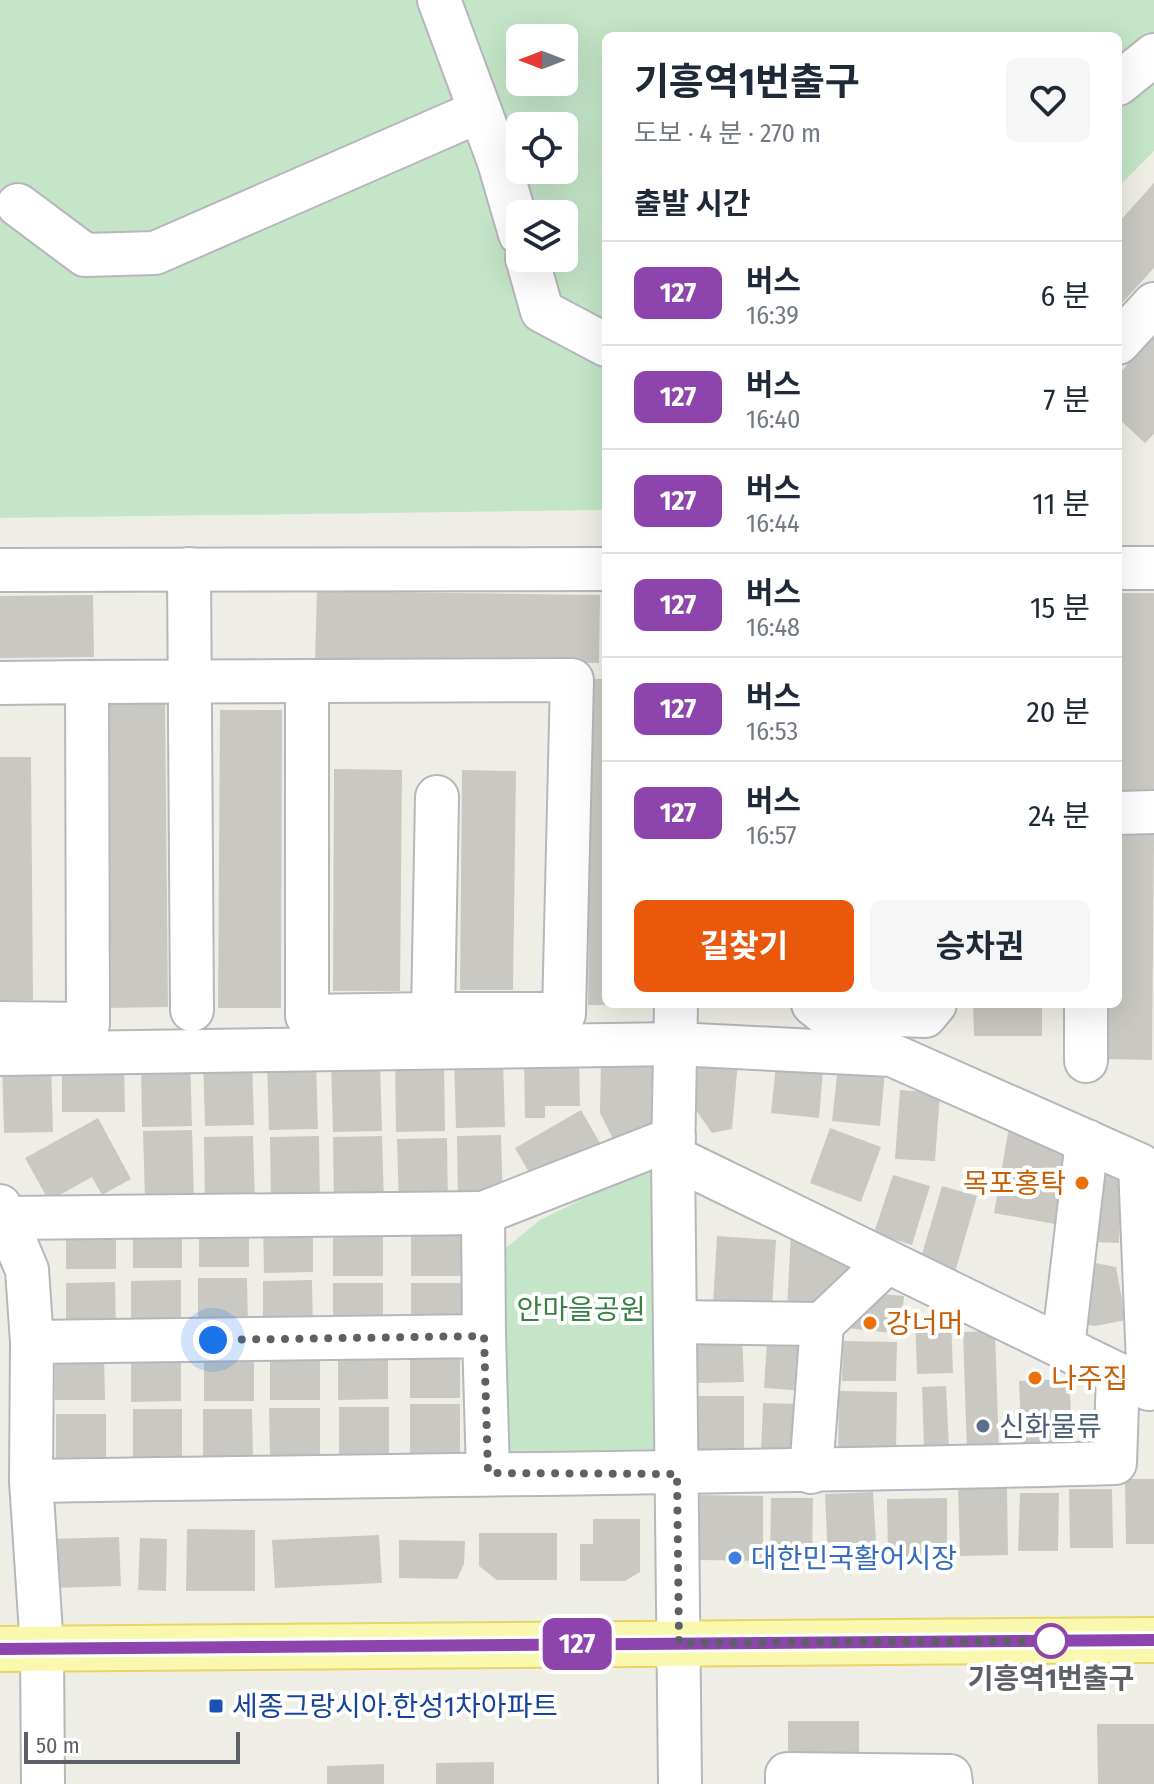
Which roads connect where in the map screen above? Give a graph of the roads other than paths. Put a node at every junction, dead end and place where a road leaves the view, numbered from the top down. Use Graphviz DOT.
graph roads {
  1 [pos="439,0"];
  2 [pos="1154,55"];
  3 [pos="1122,81"];
  4 [pos="480,111"];
  5 [pos="510,200"];
  6 [pos="18,205"];
  7 [pos="531,272"];
  8 [pos="1154,304"];
  9 [pos="1122,339"];
  10 [pos="602,343"];
  11 [pos="1122,568"];
  12 [pos="1154,568"];
  13 [pos="189,569"];
  14 [pos="602,569"];
  15 [pos="0,570"];
  16 [pos="190,681"];
  17 [pos="307,681"];
  18 [pos="87,682"];
  19 [pos="0,683"];
  20 [pos="437,797"];
  21 [pos="1154,812"];
  22 [pos="1122,813"];
  23 [pos="818,1008"];
  24 [pos="932,1008"];
  25 [pos="1086,1008"];
  26 [pos="192,1010"];
  27 [pos="433,1014"];
  28 [pos="0,1023"];
  29 [pos="676,1024"];
  30 [pos="0,1054"];
  31 [pos="1086,1061"];
  32 [pos="1087,1141"];
  33 [pos="674,1148"];
  34 [pos="3,1212"];
  35 [pos="483,1213"];
  36 [pos="887,1262"];
  37 [pos="676,1322"];
  38 [pos="822,1324"];
  39 [pos="484,1336"];
  40 [pos="32,1342"];
  41 [pos="1063,1347"];
  42 [pos="1140,1385"];
  43 [pos="811,1472"];
  44 [pos="488,1473"];
  45 [pos="677,1474"];
  46 [pos="31,1481"];
  47 [pos="1154,1640"];
  48 [pos="679,1643"];
  49 [pos="21,1649"];
  50 [pos="43,1784"];
  51 [pos="680,1784"];
  52 [pos="787,1784"];
  53 [pos="951,1784"];
  1 -- 4 [label="street"];
  2 -- 3 [label="street"];
  4 -- 5 [label="street"];
  4 -- 6 [label="street"];
  7 -- 10 [label="street"];
  8 -- 9 [label="street"];
  11 -- 12 [label="street"];
  13 -- 14 [label="street"];
  13 -- 15 [label="street"];
  13 -- 16 [label="street"];
  16 -- 17 [label="street"];
  16 -- 18 [label="street"];
  16 -- 26 [label="street"];
  17 -- 27 [label="street"];
  17 -- 27 [label="street"];
  18 -- 19 [label="street"];
  18 -- 28 [label="street"];
  20 -- 27 [label="street"];
  21 -- 22 [label="street"];
  23 -- 24 [label="street"];
  25 -- 31 [label="street"];
  29 -- 30 [label="street"];
  29 -- 32 [label="street"];
  29 -- 33 [label="street"];
  32 -- 41 [label="street"];
  32 -- 42 [label="street"];
  33 -- 35 [label="street"];
  33 -- 36 [label="street"];
  33 -- 37 [label="street"];
  34 -- 35 [label="street"];
  34 -- 40 [label="street"];
  35 -- 39 [label="street"];
  36 -- 38 [label="street"];
  36 -- 41 [label="street"];
  37 -- 38 [label="street"];
  37 -- 45 [label="street"];
  38 -- 43 [label="street"];
  39 -- 40 [label="street"];
  39 -- 44 [label="street"];
  40 -- 46 [label="street"];
  41 -- 42 [label="street"];
  42 -- 43 [label="street"];
  43 -- 45 [label="street"];
  44 -- 45 [label="street"];
  44 -- 46 [label="street"];
  45 -- 48 [label="street"];
  46 -- 49 [label="street"];
  47 -- 48 [label="main road"];
  48 -- 49 [label="main road"];
  48 -- 51 [label="street"];
  49 -- 50 [label="street"];
  52 -- 53 [label="street"];
}
